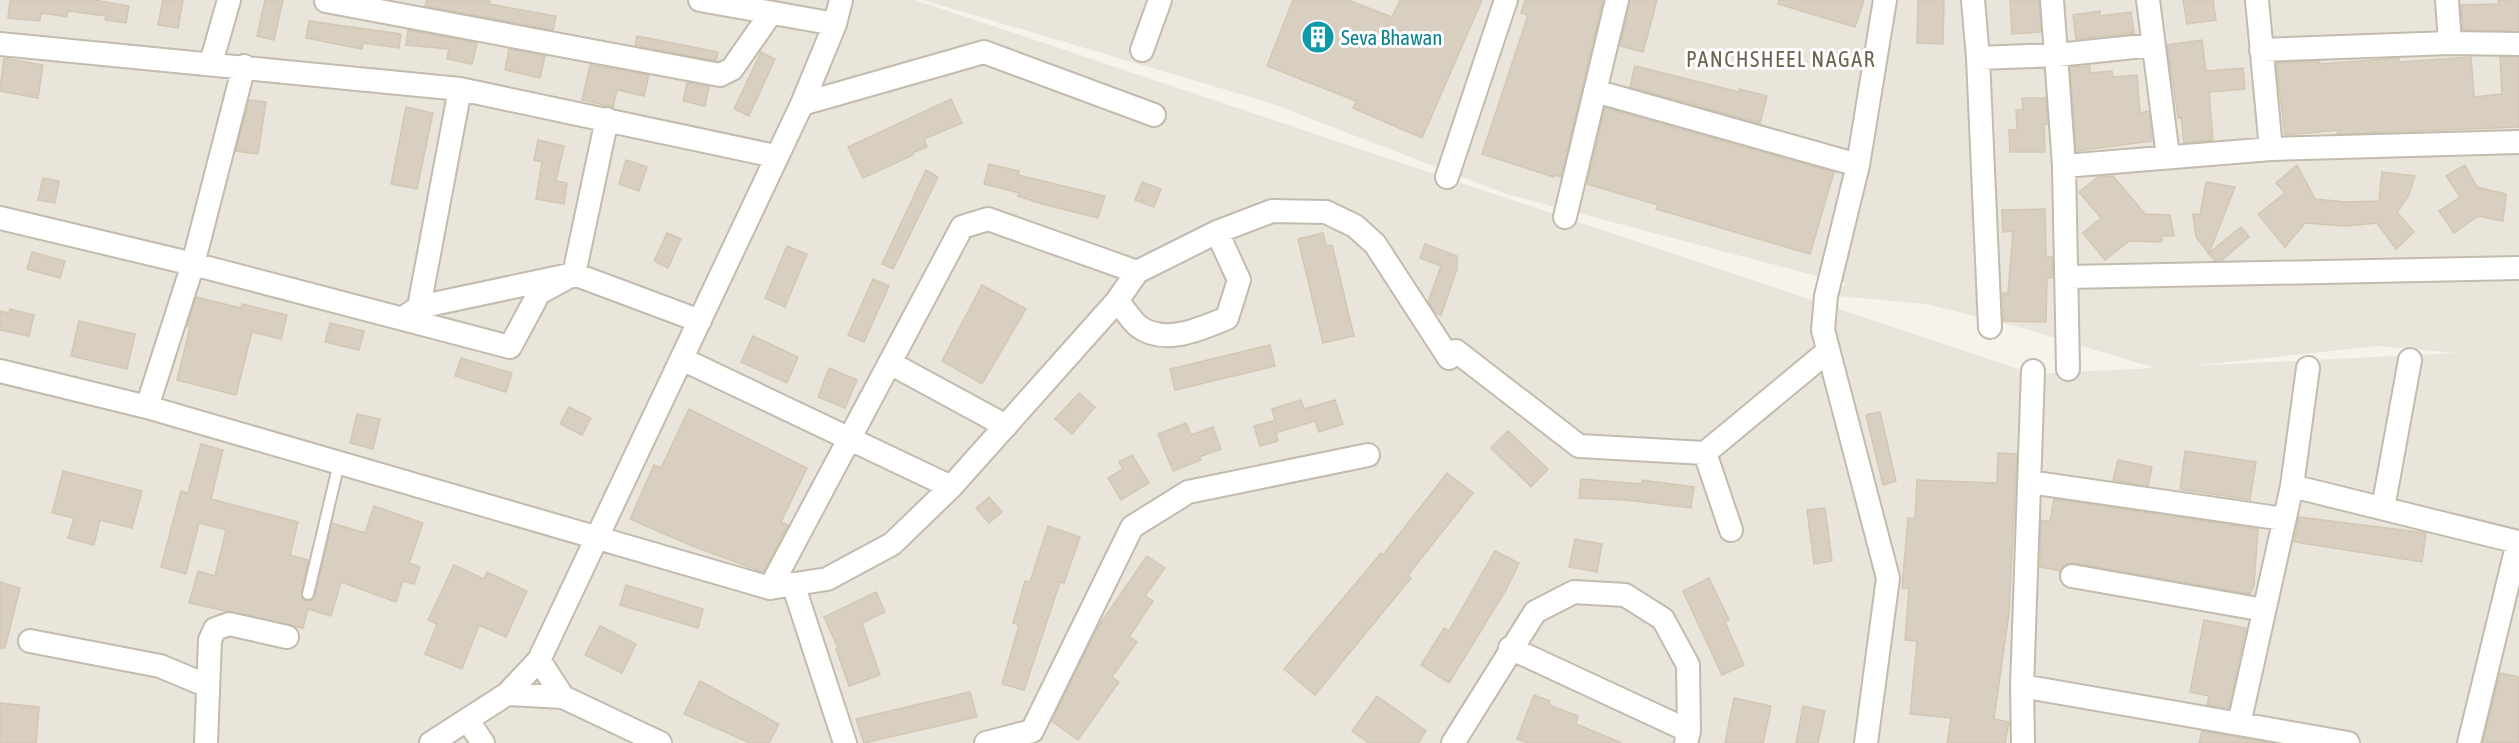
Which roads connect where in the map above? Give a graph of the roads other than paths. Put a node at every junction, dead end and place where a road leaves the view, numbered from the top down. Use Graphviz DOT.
graph roads {
  1 [pos="229,0"];
  2 [pos="700,0"];
  3 [pos="842,0"];
  4 [pos="1160,0"];
  5 [pos="1506,0"];
  6 [pos="1617,0"];
  7 [pos="1885,0"];
  8 [pos="1973,0"];
  9 [pos="2052,0"];
  10 [pos="2148,0"];
  11 [pos="2257,0"];
  12 [pos="2447,0"];
  13 [pos="327,1"];
  14 [pos="771,13"];
  15 [pos="836,24"];
  16 [pos="2450,43"];
  17 [pos="0,44"];
  18 [pos="2519,44"];
  19 [pos="2153,45"];
  20 [pos="1142,50"];
  21 [pos="2261,50"];
  22 [pos="2057,55"];
  23 [pos="1978,58"];
  24 [pos="211,63"];
  25 [pos="244,66"];
  26 [pos="460,89"];
  27 [pos="1595,90"];
  28 [pos="802,104"];
  29 [pos="1154,115"];
  30 [pos="607,119"];
  31 [pos="2519,141"];
  32 [pos="2271,149"];
  33 [pos="776,156"];
  34 [pos="2168,156"];
  35 [pos="1858,165"];
  36 [pos="2064,166"];
  37 [pos="1447,177"];
  38 [pos="1565,217"];
  39 [pos="0,218"];
  40 [pos="1217,232"];
  41 [pos="193,264"];
  42 [pos="2519,268"];
  43 [pos="1137,272"];
  44 [pos="574,274"];
  45 [pos="2068,278"];
  46 [pos="1117,301"];
  47 [pos="412,312"];
  48 [pos="700,321"];
  49 [pos="1989,327"];
  50 [pos="1828,351"];
  51 [pos="682,359"];
  52 [pos="2410,360"];
  53 [pos="890,363"];
  54 [pos="2068,369"];
  55 [pos="2308,369"];
  56 [pos="2033,371"];
  57 [pos="1,373"];
  58 [pos="147,407"];
  59 [pos="1006,426"];
  60 [pos="850,440"];
  61 [pos="1705,453"];
  62 [pos="1368,455"];
  63 [pos="339,463"];
  64 [pos="2030,482"];
  65 [pos="2292,486"];
  66 [pos="951,487"];
  67 [pos="2383,508"];
  68 [pos="2284,519"];
  69 [pos="1731,530"];
  70 [pos="596,537"];
  71 [pos="2518,542"];
  72 [pos="2072,576"];
  73 [pos="792,584"];
  74 [pos="770,588"];
  75 [pos="308,594"];
  76 [pos="2510,608"];
  77 [pos="2264,610"];
  78 [pos="287,637"];
  79 [pos="30,641"];
  80 [pos="1510,648"];
  81 [pos="539,660"];
  82 [pos="208,686"];
  83 [pos="2022,686"];
  84 [pos="507,694"];
  85 [pos="563,697"];
  86 [pos="468,721"];
  87 [pos="2239,724"];
  88 [pos="1039,737"];
  89 [pos="1688,737"];
  90 [pos="206,743"];
  91 [pos="432,743"];
  92 [pos="483,743"];
  93 [pos="660,743"];
  94 [pos="846,743"];
  95 [pos="986,743"];
  96 [pos="1453,743"];
  97 [pos="1866,743"];
  98 [pos="2023,743"];
  99 [pos="2348,743"];
  100 [pos="2469,743"];
  1 -- 24 [label="street"];
  2 -- 14 [label="street"];
  3 -- 15 [label="street"];
  4 -- 20 [label="street"];
  5 -- 37 [label="street"];
  6 -- 27 [label="street"];
  7 -- 35 [label="street"];
  8 -- 23 [label="street"];
  9 -- 22 [label="street"];
  10 -- 19 [label="street"];
  11 -- 21 [label="street"];
  12 -- 16 [label="street"];
  13 -- 14 [label="street"];
  14 -- 15 [label="street"];
  15 -- 28 [label="street"];
  16 -- 18 [label="street"];
  16 -- 21 [label="street"];
  17 -- 24 [label="street"];
  19 -- 22 [label="street"];
  19 -- 34 [label="street"];
  21 -- 32 [label="street"];
  22 -- 23 [label="street"];
  22 -- 36 [label="street"];
  23 -- 49 [label="street"];
  24 -- 25 [label="street"];
  25 -- 26 [label="street"];
  25 -- 41 [label="street"];
  26 -- 30 [label="street"];
  26 -- 47 [label="street"];
  27 -- 35 [label="street"];
  27 -- 38 [label="street"];
  28 -- 29 [label="street"];
  28 -- 33 [label="street"];
  30 -- 33 [label="street"];
  30 -- 44 [label="street"];
  31 -- 32 [label="street"];
  32 -- 34 [label="street"];
  33 -- 48 [label="street"];
  34 -- 36 [label="street"];
  35 -- 50 [label="street"];
  36 -- 45 [label="street"];
  39 -- 41 [label="street"];
  40 -- 43 [label="street"];
  40 -- 46 [label="street"];
  40 -- 61 [label="street"];
  41 -- 47 [label="street"];
  41 -- 58 [label="street"];
  42 -- 45 [label="street"];
  43 -- 46 [label="street"];
  43 -- 53 [label="street"];
  44 -- 47 [label="street"];
  44 -- 47 [label="street"];
  44 -- 48 [label="street"];
  45 -- 54 [label="street"];
  46 -- 59 [label="street"];
  48 -- 51 [label="street"];
  50 -- 61 [label="street"];
  50 -- 97 [label="street"];
  51 -- 60 [label="street"];
  51 -- 70 [label="street"];
  52 -- 67 [label="street"];
  53 -- 59 [label="street"];
  53 -- 60 [label="street"];
  55 -- 65 [label="street"];
  56 -- 64 [label="street"];
  57 -- 58 [label="street"];
  58 -- 63 [label="street"];
  59 -- 66 [label="street"];
  60 -- 66 [label="street"];
  60 -- 74 [label="street"];
  61 -- 69 [label="street"];
  62 -- 88 [label="street"];
  63 -- 70 [label="street"];
  63 -- 75 [label="lane"];
  64 -- 68 [label="street"];
  64 -- 83 [label="street"];
  65 -- 67 [label="street"];
  65 -- 68 [label="street"];
  66 -- 73 [label="street"];
  67 -- 71 [label="street"];
  68 -- 77 [label="street"];
  70 -- 74 [label="street"];
  70 -- 81 [label="street"];
  71 -- 76 [label="street"];
  72 -- 77 [label="street"];
  73 -- 74 [label="street"];
  73 -- 94 [label="street"];
  76 -- 100 [label="street"];
  77 -- 87 [label="street"];
  78 -- 82 [label="street"];
  79 -- 82 [label="street"];
  80 -- 89 [label="street"];
  80 -- 89 [label="street"];
  80 -- 96 [label="street"];
  81 -- 84 [label="street"];
  81 -- 85 [label="street"];
  82 -- 90 [label="street"];
  83 -- 87 [label="street"];
  83 -- 98 [label="street"];
  84 -- 85 [label="street"];
  84 -- 86 [label="street"];
  85 -- 93 [label="street"];
  86 -- 91 [label="street"];
  86 -- 92 [label="street"];
  87 -- 99 [label="street"];
  88 -- 95 [label="street"];
}
